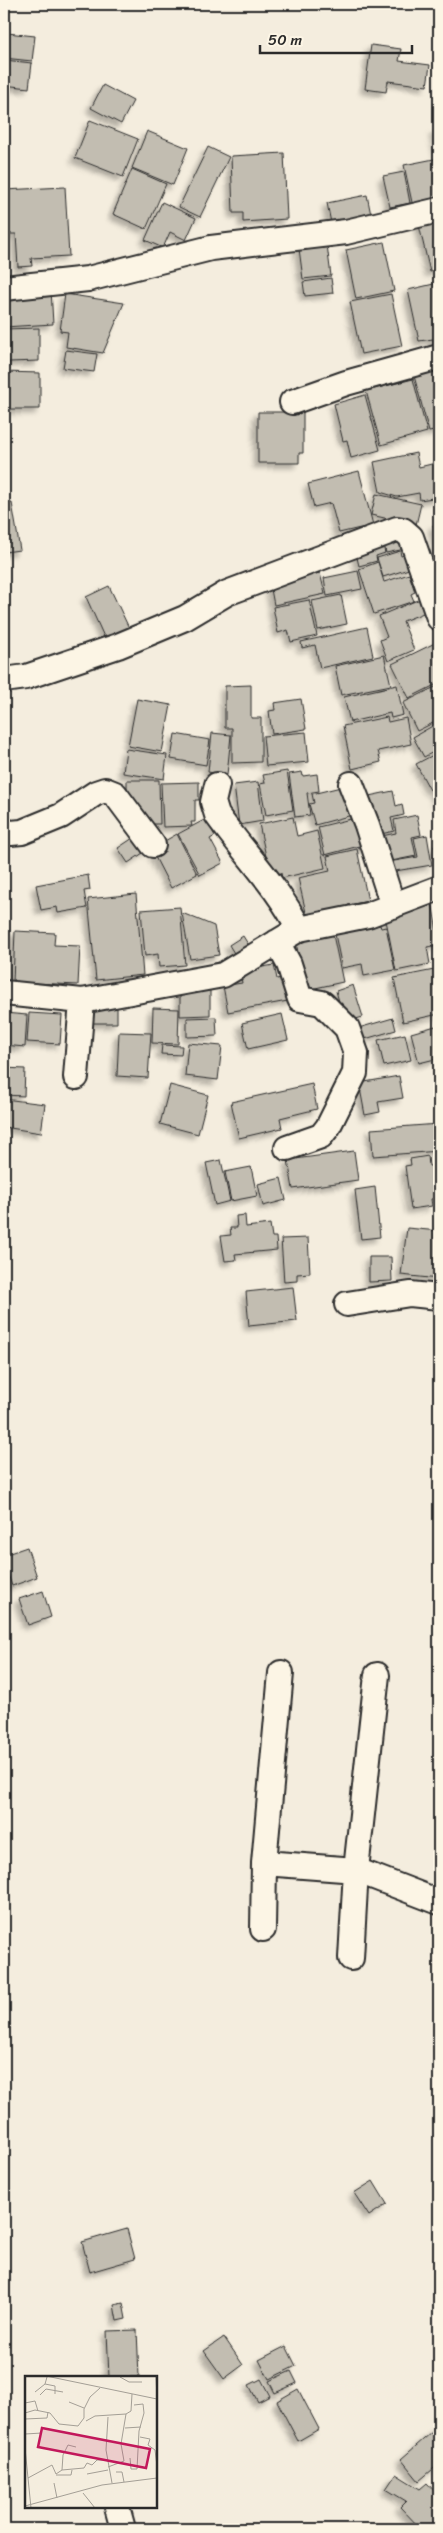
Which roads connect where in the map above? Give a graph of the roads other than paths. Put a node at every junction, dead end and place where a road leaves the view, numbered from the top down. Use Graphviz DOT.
graph roads {
  1 [pos="439,210"];
  2 [pos="4,288"];
  3 [pos="439,357"];
  4 [pos="292,402"];
  5 [pos="439,618"];
  6 [pos="4,680"];
  7 [pos="350,784"];
  8 [pos="217,785"];
  9 [pos="4,831"];
  10 [pos="153,844"];
  11 [pos="438,893"];
  12 [pos="394,906"];
  13 [pos="299,929"];
  14 [pos="277,942"];
  15 [pos="4,993"];
  16 [pos="82,1001"];
  17 [pos="76,1077"];
  18 [pos="286,1148"];
  19 [pos="439,1297"];
  20 [pos="347,1304"];
  21 [pos="281,1673"];
  22 [pos="377,1675"];
  23 [pos="264,1863"];
  24 [pos="356,1870"];
  25 [pos="439,1902"];
  26 [pos="263,1929"];
  27 [pos="351,1958"];
  28 [pos="117,2508"];
  29 [pos="123,2529"];
  1 -- 2 [label="street"];
  3 -- 4 [label="street"];
  5 -- 6 [label="street"];
  7 -- 12 [label="street"];
  8 -- 13 [label="street"];
  9 -- 10 [label="street"];
  11 -- 12 [label="street"];
  12 -- 13 [label="street"];
  13 -- 14 [label="street"];
  14 -- 16 [label="street"];
  14 -- 18 [label="street"];
  15 -- 16 [label="street"];
  16 -- 17 [label="street"];
  19 -- 20 [label="street"];
  21 -- 23 [label="street"];
  22 -- 24 [label="street"];
  23 -- 24 [label="street"];
  23 -- 26 [label="street"];
  24 -- 25 [label="street"];
  24 -- 27 [label="street"];
  28 -- 29 [label="street"];
}
